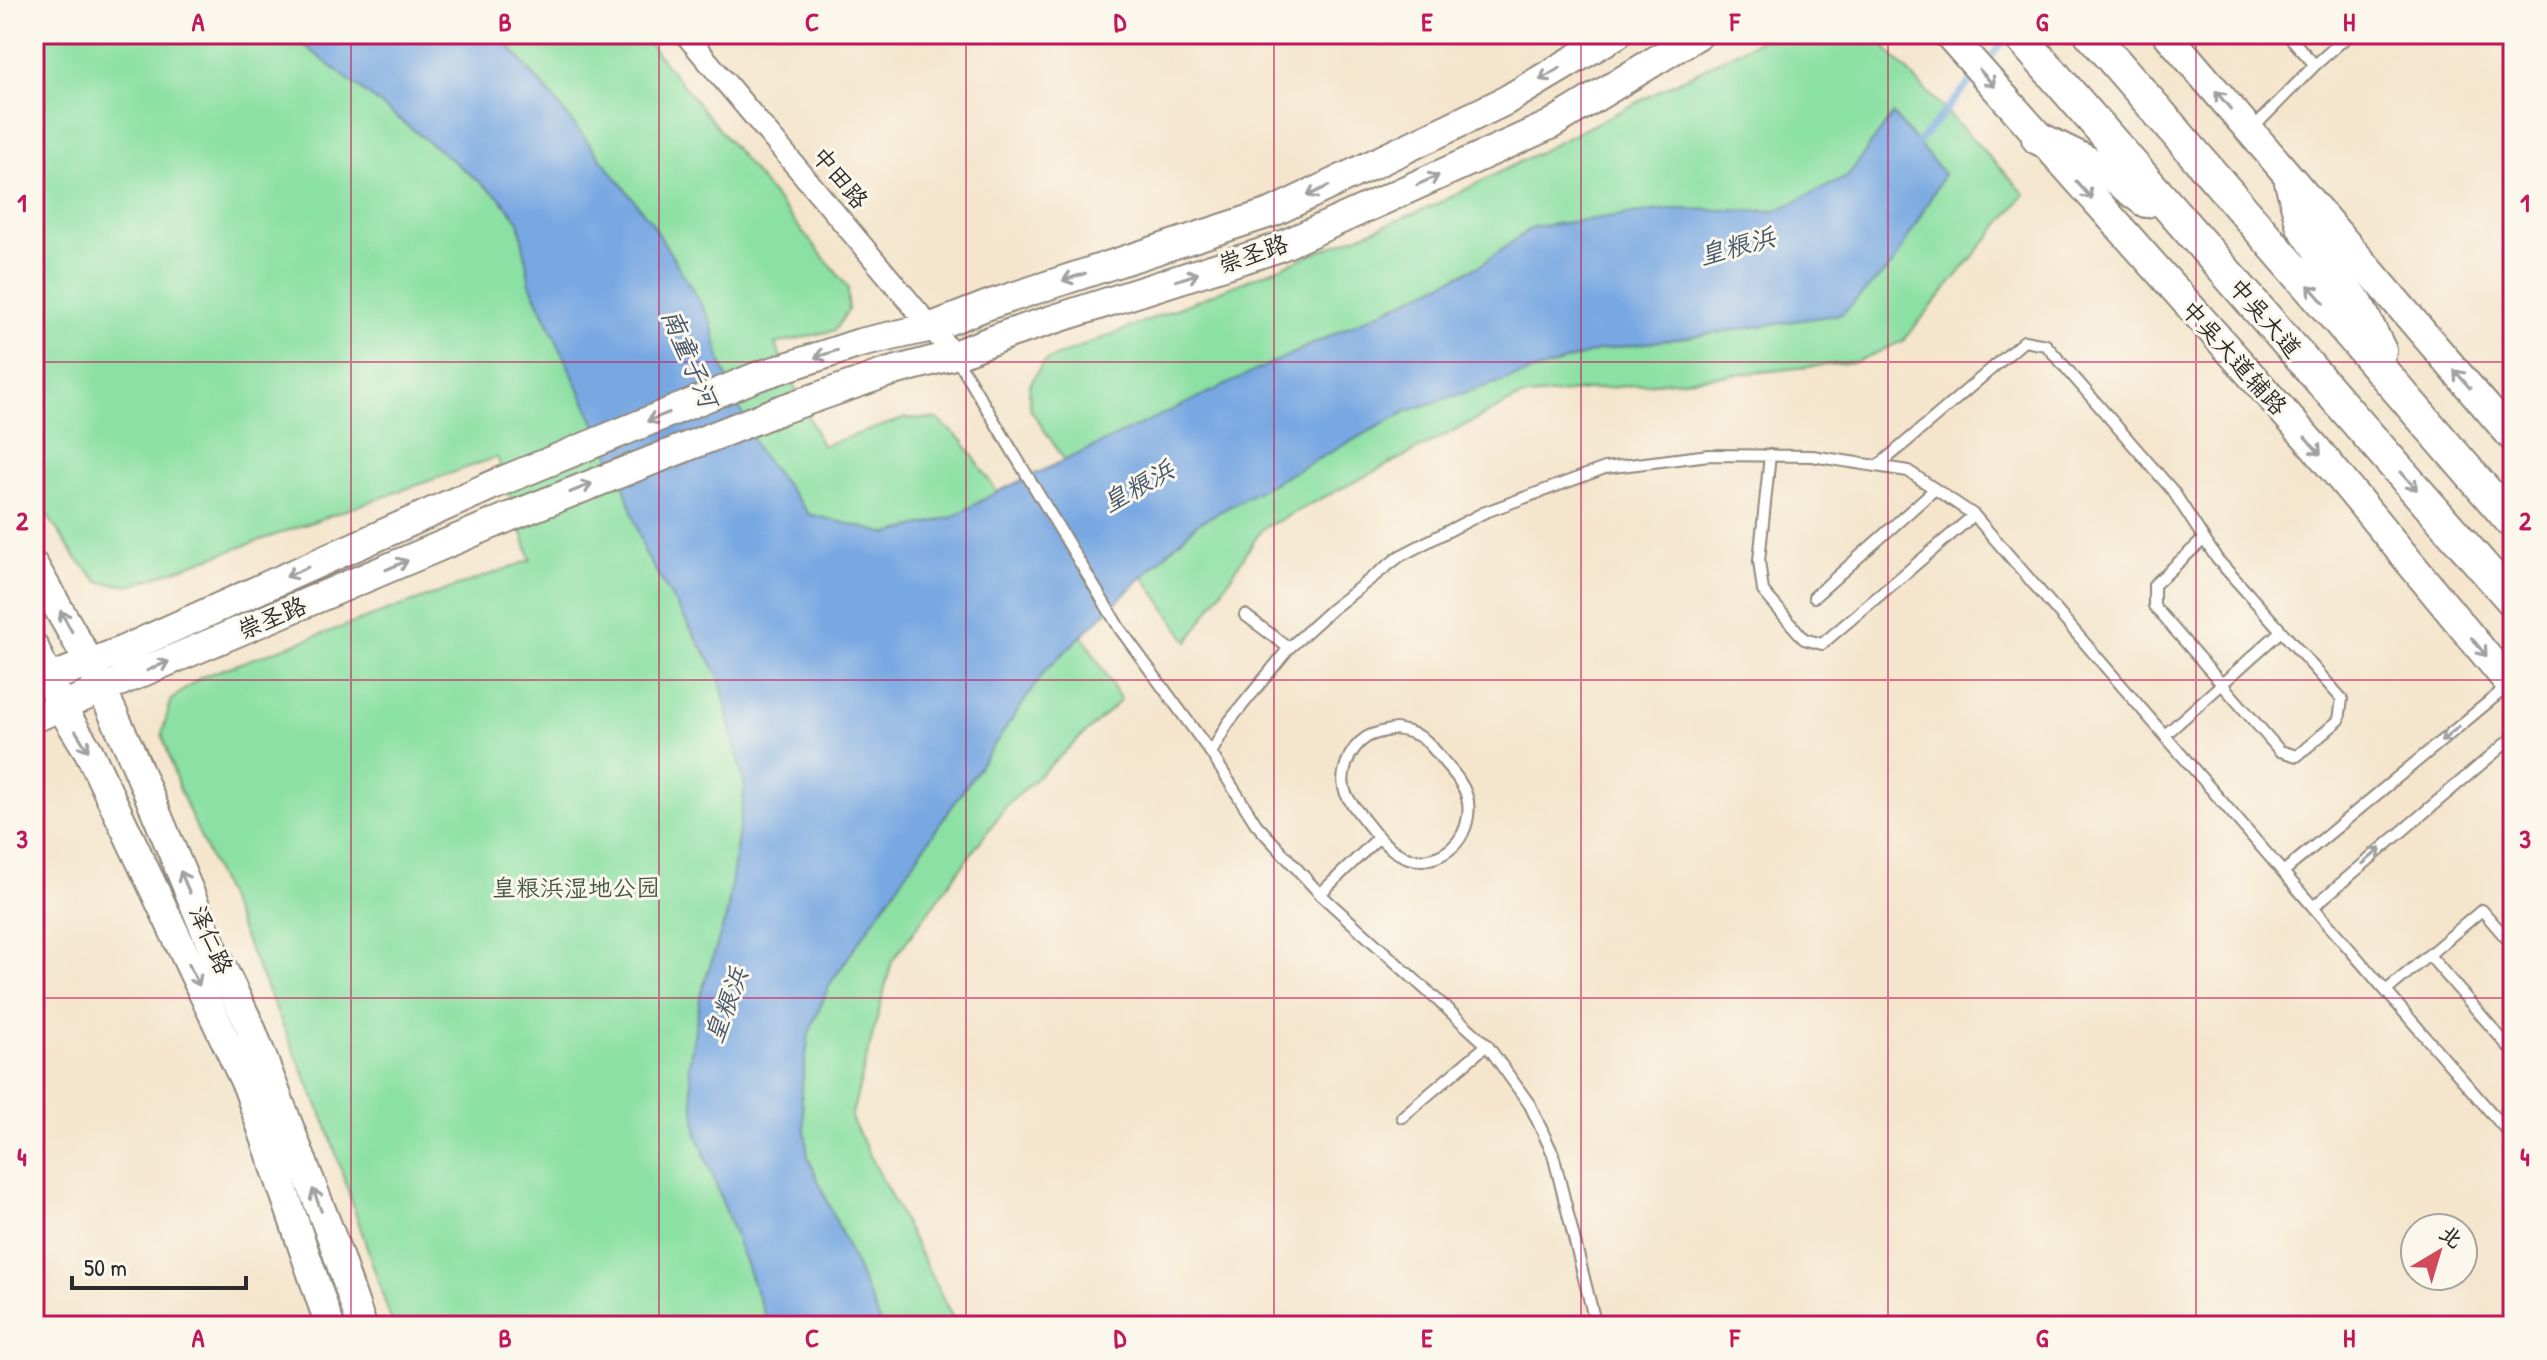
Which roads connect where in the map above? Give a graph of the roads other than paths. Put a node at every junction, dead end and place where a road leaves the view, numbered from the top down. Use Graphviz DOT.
graph roads {
  1 [pos="685,34"];
  2 [pos="1617,34"];
  3 [pos="1699,34"];
  4 [pos="2018,34"];
  5 [pos="2091,34"];
  6 [pos="2167,34"];
  7 [pos="2287,34"];
  8 [pos="2350,34"];
  9 [pos="1953,40"];
  10 [pos="2315,65"];
  11 [pos="2249,131"];
  12 [pos="2038,138"];
  13 [pos="2291,182"];
  14 [pos="2193,236"];
  15 [pos="932,327"];
  16 [pos="954,355"];
  17 [pos="2399,390"];
  18 [pos="2513,438"];
  19 [pos="1770,455"];
  20 [pos="1878,466"];
  21 [pos="1935,489"];
  22 [pos="1974,515"];
  23 [pos="2513,523"];
  24 [pos="2204,539"];
  25 [pos="34,566"];
  26 [pos="1814,597"];
  27 [pos="2513,601"];
  28 [pos="1245,615"];
  29 [pos="2281,631"];
  30 [pos="34,647"];
  31 [pos="1289,648"];
  32 [pos="89,662"];
  33 [pos="41,682"];
  34 [pos="2222,684"];
  35 [pos="2512,685"];
  36 [pos="100,691"];
  37 [pos="61,707"];
  38 [pos="34,718"];
  39 [pos="2165,735"];
  40 [pos="2513,737"];
  41 [pos="1211,753"];
  42 [pos="1378,838"];
  43 [pos="2283,872"];
  44 [pos="1320,894"];
  45 [pos="2313,907"];
  46 [pos="2513,946"];
  47 [pos="2429,955"];
  48 [pos="2386,991"];
  49 [pos="1487,1045"];
  50 [pos="2513,1052"];
  51 [pos="1402,1117"];
  52 [pos="2513,1138"];
  53 [pos="330,1326"];
  54 [pos="362,1326"];
  55 [pos="1596,1326"];
  1 -- 15 [label="street, 中田路"];
  2 -- 15 [label="main road, 崇圣路, one-way"];
  16 -- 3 [label="main road, 崇圣路, one-way"];
  4 -- 14 [label="main road, 中吴大道"];
  17 -- 5 [label="main road, one-way"];
  11 -- 6 [label="main road, one-way"];
  7 -- 10 [label="lane"];
  8 -- 10 [label="lane"];
  9 -- 12 [label="main road, 中吴大道辅路, one-way"];
  10 -- 11 [label="lane"];
  11 -- 13 [label="main road"];
  12 -- 14 [label="main road"];
  12 -- 35 [label="main road, 中吴大道辅路, one-way"];
  13 -- 17 [label="main road"];
  18 -- 13 [label="main road, one-way"];
  14 -- 27 [label="main road, 中吴大道, one-way"];
  15 -- 16 [label="street, 中田路"];
  15 -- 32 [label="main road, 崇圣路, one-way"];
  36 -- 16 [label="main road, 崇圣路, one-way"];
  16 -- 41 [label="lane"];
  17 -- 23 [label="main road"];
  19 -- 20 [label="lane"];
  19 -- 22 [label="lane"];
  19 -- 31 [label="lane"];
  20 -- 21 [label="lane"];
  20 -- 24 [label="lane"];
  21 -- 22 [label="lane"];
  21 -- 26 [label="lane"];
  22 -- 39 [label="lane"];
  24 -- 29 [label="lane"];
  24 -- 34 [label="lane"];
  32 -- 25 [label="main road, 泽仁路, one-way"];
  28 -- 31 [label="lane"];
  29 -- 34 [label="lane"];
  29 -- 34 [label="lane"];
  30 -- 33 [label="main road, 泽仁路"];
  31 -- 41 [label="lane"];
  32 -- 33 [label="main road, 崇圣路"];
  32 -- 36 [label="main road, 泽仁路"];
  33 -- 37 [label="main road, 泽仁路"];
  34 -- 39 [label="lane"];
  35 -- 43 [label="lane, one-way"];
  36 -- 37 [label="main road, 崇圣路"];
  54 -- 36 [label="main road, 泽仁路, one-way"];
  37 -- 38 [label="main road, 崇圣路"];
  37 -- 53 [label="main road, 泽仁路, one-way"];
  39 -- 43 [label="lane"];
  45 -- 40 [label="lane, one-way"];
  41 -- 44 [label="lane"];
  42 -- 42 [label="lane"];
  42 -- 44 [label="lane"];
  43 -- 45 [label="lane"];
  44 -- 49 [label="lane"];
  45 -- 48 [label="lane"];
  46 -- 47 [label="lane"];
  47 -- 48 [label="lane"];
  47 -- 50 [label="lane"];
  48 -- 52 [label="lane"];
  49 -- 51 [label="lane"];
  49 -- 55 [label="lane"];
}
